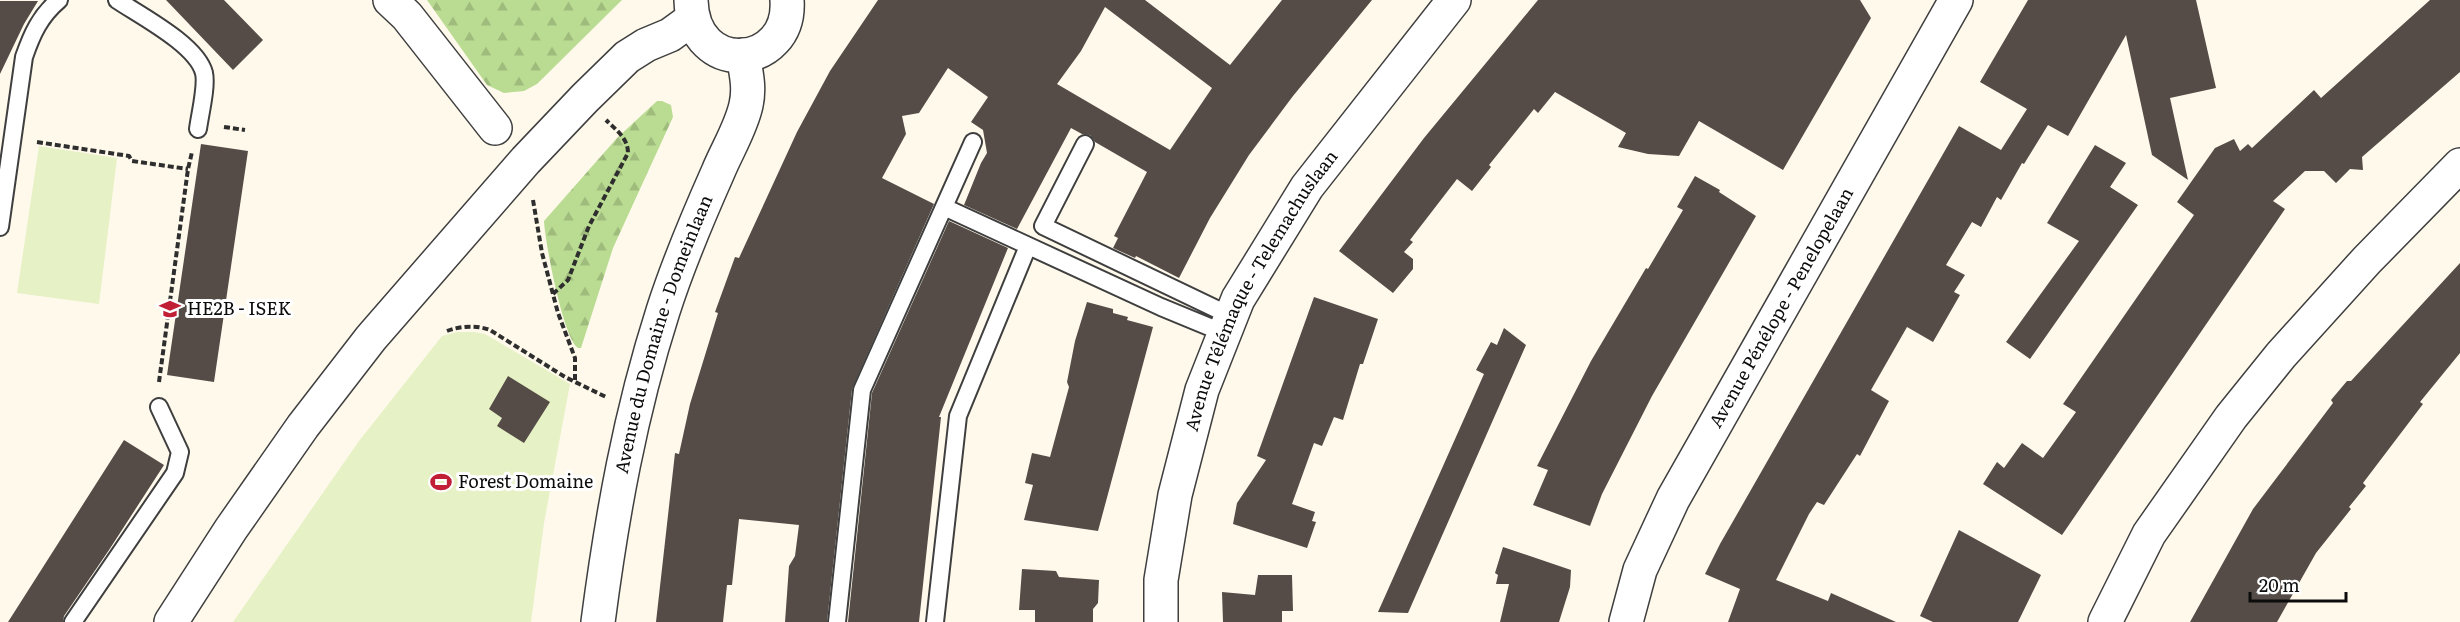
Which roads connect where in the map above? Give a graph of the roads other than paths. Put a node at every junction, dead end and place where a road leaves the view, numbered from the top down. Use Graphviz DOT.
graph roads {
  1 [pos="59,0"];
  2 [pos="117,0"];
  3 [pos="390,0"];
  4 [pos="787,0"];
  5 [pos="1455,0"];
  6 [pos="1956,0"];
  7 [pos="691,10"];
  8 [pos="743,55"];
  9 [pos="495,128"];
  10 [pos="198,129"];
  11 [pos="973,142"];
  12 [pos="1085,144"];
  13 [pos="2460,165"];
  14 [pos="944,207"];
  15 [pos="0,227"];
  16 [pos="1028,246"];
  17 [pos="1228,325"];
  18 [pos="159,407"];
  19 [pos="73,622"];
  20 [pos="171,622"];
  21 [pos="598,622"];
  22 [pos="837,622"];
  23 [pos="935,622"];
  24 [pos="1161,622"];
  25 [pos="1626,622"];
  26 [pos="2105,622"];
  1 -- 15 [label="lane"];
  2 -- 10 [label="lane"];
  3 -- 9 [label="street"];
  4 -- 8 [label="street"];
  5 -- 17 [label="street, Avenue Télémaque - Telemachuslaan"];
  6 -- 25 [label="street, Avenue Pénélope - Penelopelaan"];
  7 -- 8 [label="street"];
  7 -- 20 [label="street"];
  8 -- 21 [label="street, Avenue du Domaine - Domeinlaan"];
  11 -- 14 [label="lane"];
  12 -- 17 [label="lane"];
  13 -- 26 [label="street"];
  14 -- 16 [label="lane"];
  14 -- 22 [label="lane"];
  16 -- 17 [label="lane"];
  16 -- 23 [label="lane"];
  17 -- 24 [label="street, Avenue Télémaque - Telemachuslaan"];
  18 -- 19 [label="lane"];
}
